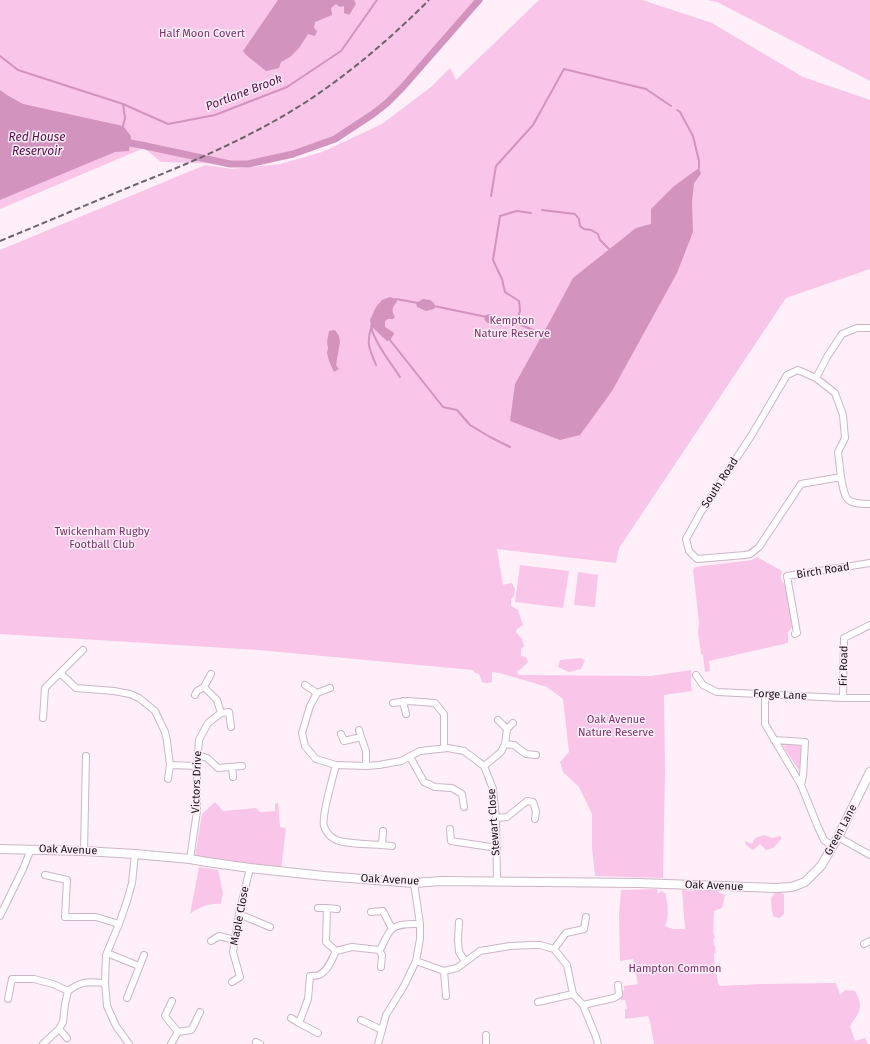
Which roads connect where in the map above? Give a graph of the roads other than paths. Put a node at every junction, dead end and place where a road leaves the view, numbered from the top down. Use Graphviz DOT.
graph roads {
  1 [pos="870,328"];
  2 [pos="816,378"];
  3 [pos="841,477"];
  4 [pos="870,504"];
  5 [pos="870,563"];
  6 [pos="870,625"];
  7 [pos="795,634"];
  8 [pos="83,650"];
  9 [pos="60,673"];
  10 [pos="211,674"];
  11 [pos="696,675"];
  12 [pos="305,685"];
  13 [pos="204,687"];
  14 [pos="330,688"];
  15 [pos="317,693"];
  16 [pos="195,695"];
  17 [pos="765,695"];
  18 [pos="843,698"];
  19 [pos="870,698"];
  20 [pos="404,701"];
  21 [pos="393,703"];
  22 [pos="221,713"];
  23 [pos="406,714"];
  24 [pos="43,718"];
  25 [pos="498,720"];
  26 [pos="513,723"];
  27 [pos="231,727"];
  28 [pos="507,729"];
  29 [pos="359,730"];
  30 [pos="341,734"];
  31 [pos="361,737"];
  32 [pos="774,740"];
  33 [pos="505,744"];
  34 [pos="444,748"];
  35 [pos="536,754"];
  36 [pos="198,755"];
  37 [pos="86,756"];
  38 [pos="410,756"];
  39 [pos="336,765"];
  40 [pos="170,766"];
  41 [pos="197,766"];
  42 [pos="242,766"];
  43 [pos="366,766"];
  44 [pos="484,766"];
  45 [pos="232,767"];
  46 [pos="870,772"];
  47 [pos="233,777"];
  48 [pos="168,779"];
  49 [pos="801,785"];
  50 [pos="867,787"];
  51 [pos="464,807"];
  52 [pos="496,818"];
  53 [pos="535,819"];
  54 [pos="450,829"];
  55 [pos="383,831"];
  56 [pos="838,837"];
  57 [pos="382,845"];
  58 [pos="392,846"];
  59 [pos="832,846"];
  60 [pos="497,848"];
  61 [pos="0,849"];
  62 [pos="31,849"];
  63 [pos="84,851"];
  64 [pos="135,854"];
  65 [pos="870,855"];
  66 [pos="190,859"];
  67 [pos="250,868"];
  68 [pos="45,876"];
  69 [pos="414,882"];
  70 [pos="497,882"];
  71 [pos="805,882"];
  72 [pos="318,908"];
  73 [pos="327,908"];
  74 [pos="337,908"];
  75 [pos="371,912"];
  76 [pos="239,914"];
  77 [pos="0,916"];
  78 [pos="586,917"];
  79 [pos="459,922"];
  80 [pos="119,924"];
  81 [pos="420,924"];
  82 [pos="270,927"];
  83 [pos="392,929"];
  84 [pos="235,940"];
  85 [pos="211,941"];
  86 [pos="554,949"];
  87 [pos="379,950"];
  88 [pos="336,951"];
  89 [pos="107,953"];
  90 [pos="144,955"];
  91 [pos="416,961"];
  92 [pos="465,961"];
  93 [pos="139,966"];
  94 [pos="382,967"];
  95 [pos="444,971"];
  96 [pos="232,982"];
  97 [pos="106,983"];
  98 [pos="618,985"];
  99 [pos="68,991"];
  100 [pos="573,994"];
  101 [pos="446,996"];
  102 [pos="127,998"];
  103 [pos="8,999"];
  104 [pos="172,1001"];
  105 [pos="538,1002"];
  106 [pos="582,1005"];
  107 [pos="200,1012"];
  108 [pos="291,1018"];
  109 [pos="361,1020"];
  110 [pos="299,1022"];
  111 [pos="59,1029"];
  112 [pos="382,1030"];
  113 [pos="178,1032"];
  114 [pos="318,1033"];
  115 [pos="486,1035"];
  116 [pos="67,1038"];
  117 [pos="128,1042"];
  118 [pos="43,1044"];
  119 [pos="121,1044"];
  120 [pos="171,1044"];
  121 [pos="378,1044"];
  122 [pos="486,1044"];
  123 [pos="598,1044"];
  1 -- 2 [label="street"];
  2 -- 3 [label="street, South Road"];
  2 -- 3 [label="street, South Road"];
  3 -- 4 [label="street, South Road"];
  5 -- 7 [label="street, Birch Road"];
  6 -- 18 [label="street, Fir Road"];
  8 -- 9 [label="street"];
  9 -- 24 [label="street"];
  9 -- 40 [label="street"];
  10 -- 13 [label="street"];
  11 -- 17 [label="street, Forge Lane"];
  12 -- 15 [label="street"];
  13 -- 16 [label="street"];
  13 -- 22 [label="street"];
  14 -- 15 [label="street"];
  15 -- 39 [label="street"];
  17 -- 18 [label="street, Forge Lane"];
  17 -- 32 [label="street"];
  18 -- 19 [label="street, Forge Lane"];
  20 -- 21 [label="street"];
  20 -- 23 [label="street"];
  20 -- 34 [label="street"];
  22 -- 27 [label="street"];
  22 -- 36 [label="street, Victors Drive"];
  25 -- 28 [label="street"];
  26 -- 28 [label="street"];
  28 -- 33 [label="street"];
  29 -- 31 [label="street"];
  30 -- 31 [label="street"];
  31 -- 43 [label="street"];
  32 -- 49 [label="street"];
  32 -- 49 [label="street"];
  33 -- 35 [label="street"];
  33 -- 44 [label="street"];
  34 -- 38 [label="street"];
  34 -- 44 [label="street"];
  36 -- 41 [label="street, Victors Drive"];
  36 -- 45 [label="street"];
  37 -- 63 [label="street"];
  38 -- 43 [label="street"];
  38 -- 51 [label="street"];
  39 -- 43 [label="street"];
  39 -- 57 [label="street"];
  40 -- 41 [label="street"];
  40 -- 48 [label="street"];
  41 -- 66 [label="street, Victors Drive"];
  42 -- 45 [label="street"];
  44 -- 52 [label="street, Stewart Close"];
  45 -- 47 [label="street"];
  46 -- 50 [label="street, Green Lane"];
  49 -- 59 [label="street"];
  50 -- 56 [label="street, Green Lane"];
  52 -- 53 [label="street"];
  52 -- 60 [label="street, Stewart Close"];
  54 -- 60 [label="street"];
  55 -- 57 [label="street"];
  56 -- 59 [label="street, Green Lane"];
  56 -- 65 [label="street"];
  57 -- 58 [label="street"];
  59 -- 71 [label="street, Green Lane"];
  60 -- 70 [label="street, Stewart Close"];
  61 -- 62 [label="street, Oak Avenue"];
  62 -- 63 [label="street, Oak Avenue"];
  62 -- 77 [label="street"];
  63 -- 64 [label="street, Oak Avenue"];
  64 -- 66 [label="street, Oak Avenue"];
  64 -- 80 [label="street"];
  66 -- 67 [label="street, Oak Avenue"];
  67 -- 69 [label="street, Oak Avenue"];
  67 -- 76 [label="street, Maple Close"];
  68 -- 80 [label="street"];
  69 -- 70 [label="street, Oak Avenue"];
  69 -- 81 [label="street"];
  70 -- 71 [label="street, Oak Avenue"];
  72 -- 73 [label="street"];
  73 -- 74 [label="street"];
  73 -- 88 [label="street"];
  75 -- 83 [label="street"];
  76 -- 82 [label="street"];
  76 -- 84 [label="street, Maple Close"];
  78 -- 86 [label="street"];
  79 -- 92 [label="street"];
  80 -- 89 [label="street"];
  81 -- 83 [label="street"];
  81 -- 91 [label="street"];
  83 -- 87 [label="street"];
  84 -- 85 [label="street"];
  84 -- 96 [label="street, Maple Close"];
  86 -- 92 [label="street"];
  86 -- 100 [label="street"];
  87 -- 88 [label="street"];
  87 -- 94 [label="street"];
  88 -- 110 [label="street"];
  89 -- 93 [label="street"];
  89 -- 97 [label="street"];
  90 -- 93 [label="street"];
  91 -- 95 [label="street"];
  91 -- 112 [label="street"];
  92 -- 95 [label="street"];
  93 -- 102 [label="street"];
  95 -- 101 [label="street"];
  97 -- 99 [label="street"];
  97 -- 117 [label="street"];
  98 -- 106 [label="street"];
  99 -- 103 [label="street"];
  99 -- 111 [label="street"];
  100 -- 105 [label="street"];
  100 -- 106 [label="street"];
  104 -- 113 [label="street"];
  106 -- 123 [label="street"];
  107 -- 113 [label="street"];
  108 -- 110 [label="street"];
  109 -- 112 [label="street"];
  110 -- 114 [label="street"];
  111 -- 116 [label="street"];
  111 -- 118 [label="street"];
  112 -- 121 [label="street"];
  113 -- 120 [label="street"];
  115 -- 122 [label="street"];
  117 -- 119 [label="street"];
}
